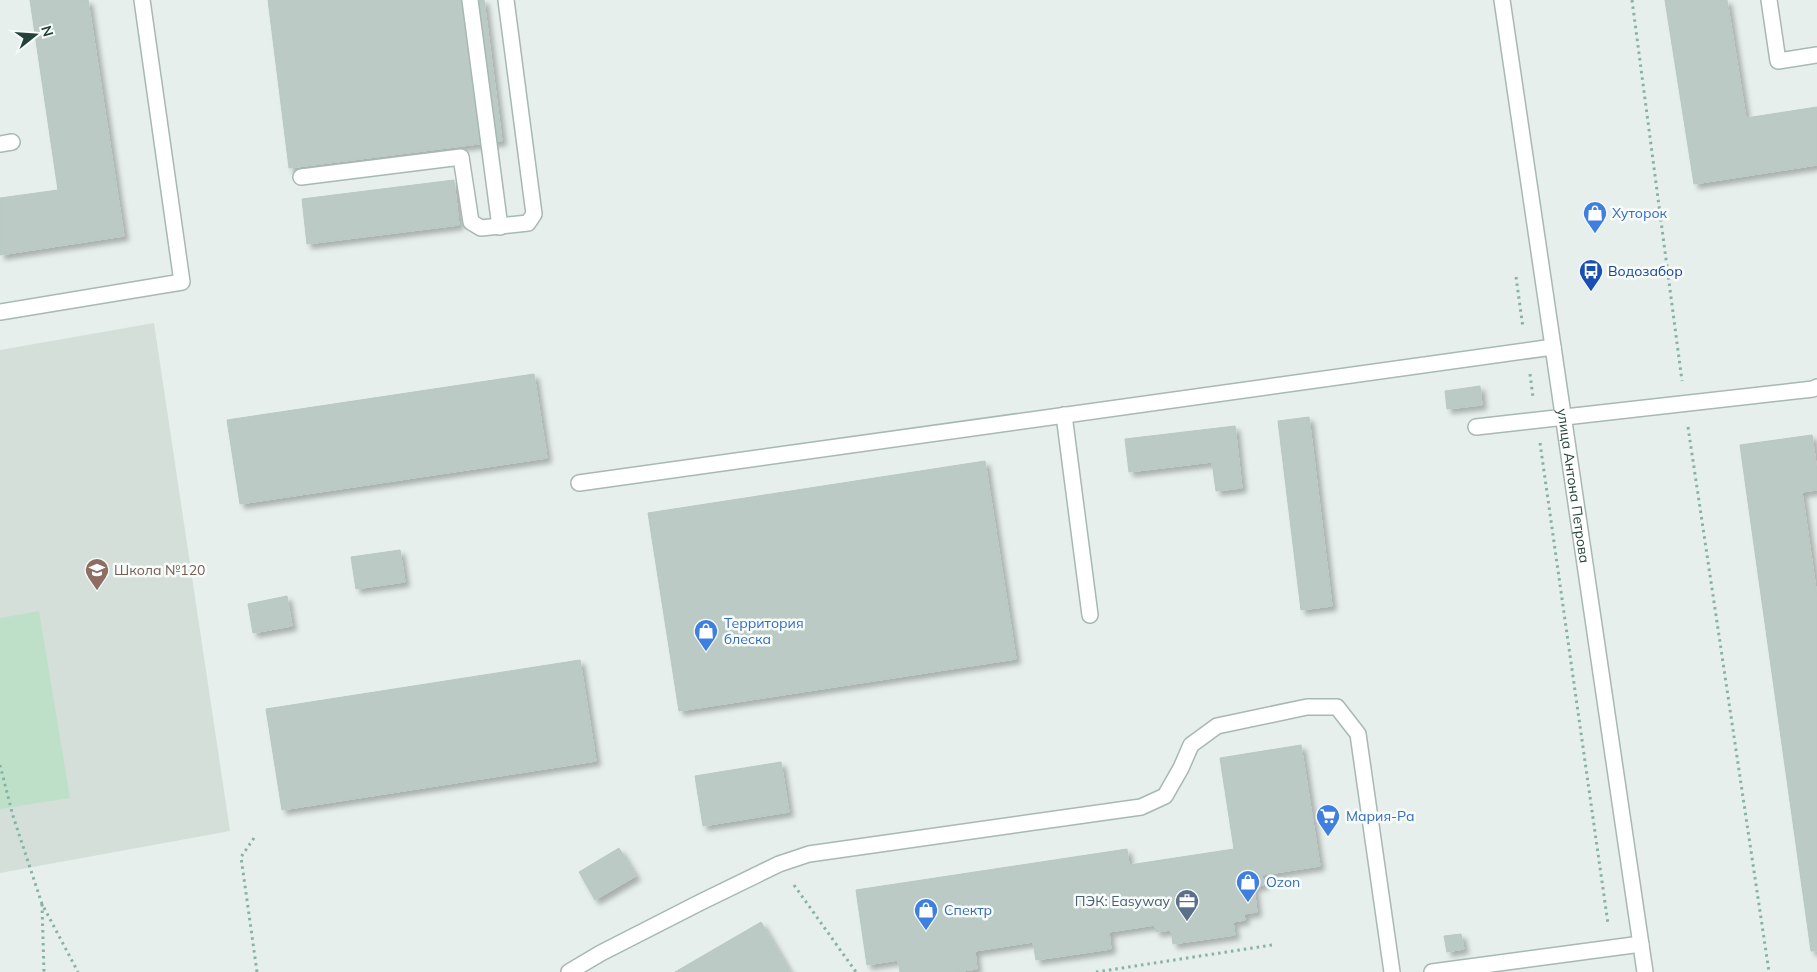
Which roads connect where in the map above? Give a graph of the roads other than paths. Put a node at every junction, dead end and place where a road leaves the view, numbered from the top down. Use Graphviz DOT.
graph roads {
  1 [pos="142,0"];
  2 [pos="470,0"];
  3 [pos="506,0"];
  4 [pos="1502,0"];
  5 [pos="1769,0"];
  6 [pos="1817,55"];
  7 [pos="301,177"];
  8 [pos="500,227"];
  9 [pos="0,312"];
  10 [pos="1553,347"];
  11 [pos="1817,387"];
  12 [pos="1064,415"];
  13 [pos="1564,417"];
  14 [pos="1476,427"];
  15 [pos="579,483"];
  16 [pos="1090,615"];
  17 [pos="1641,944"];
  18 [pos="568,972"];
  19 [pos="1392,972"];
  20 [pos="1432,972"];
  21 [pos="1645,972"];
  1 -- 9 [label="street"];
  2 -- 8 [label="street"];
  3 -- 8 [label="street"];
  4 -- 10 [label="street, улица Антона Петрова"];
  5 -- 6 [label="street"];
  7 -- 8 [label="street"];
  10 -- 12 [label="street"];
  10 -- 13 [label="street, улица Антона Петрова"];
  11 -- 13 [label="street"];
  12 -- 15 [label="street"];
  12 -- 16 [label="street"];
  13 -- 14 [label="street"];
  13 -- 17 [label="street, улица Антона Петрова"];
  17 -- 20 [label="street"];
  17 -- 21 [label="street, улица Антона Петрова"];
  18 -- 19 [label="street"];
}
